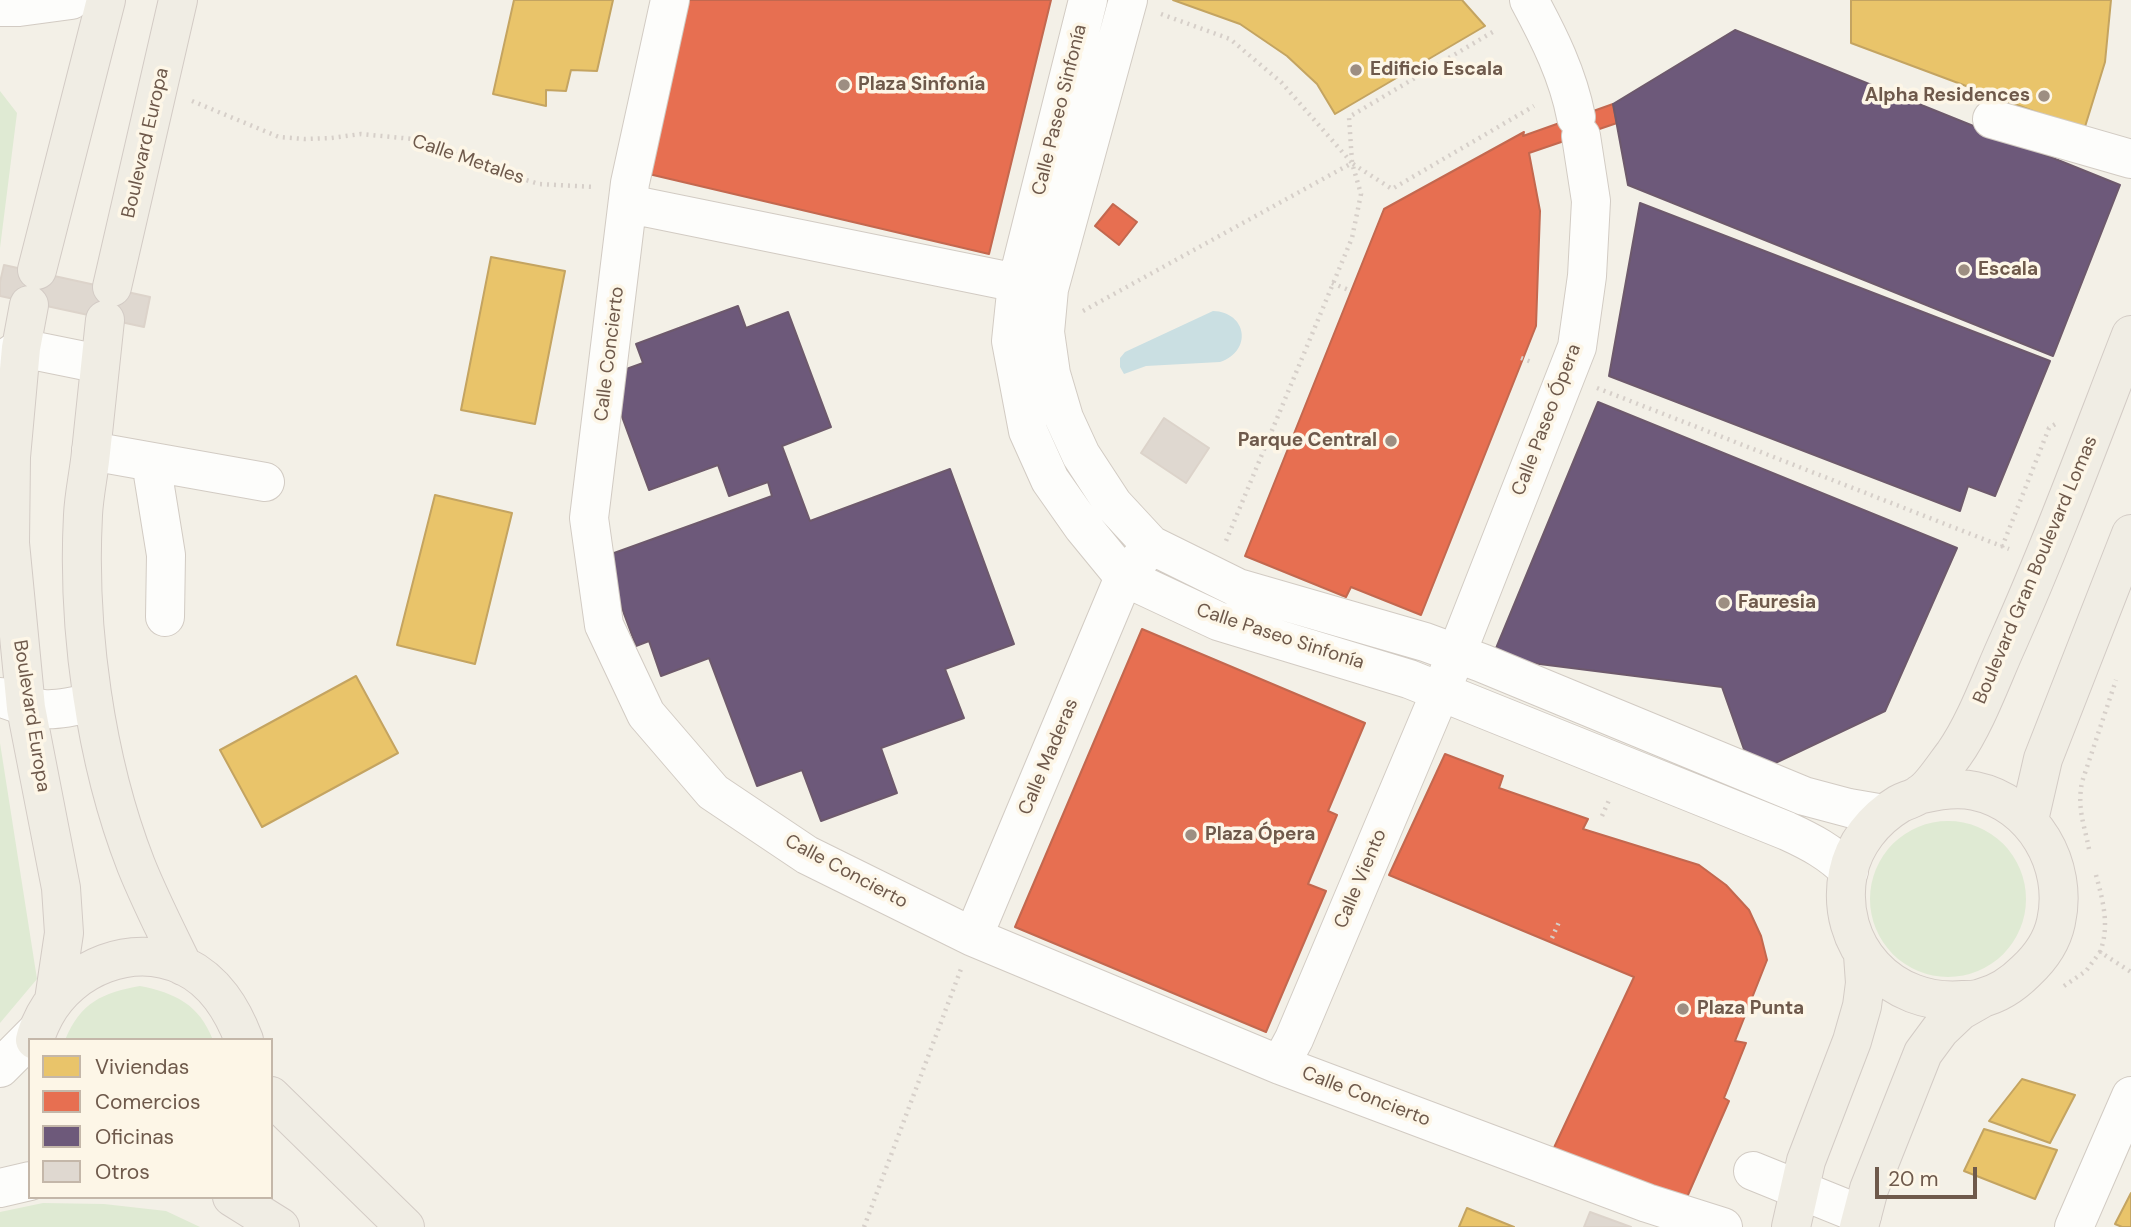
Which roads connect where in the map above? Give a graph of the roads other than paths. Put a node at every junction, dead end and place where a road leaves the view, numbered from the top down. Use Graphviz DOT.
graph roads {
  1 [pos="71,0"];
  2 [pos="106,0"];
  3 [pos="178,0"];
  4 [pos="670,0"];
  5 [pos="1088,0"];
  6 [pos="1529,0"];
  7 [pos="0,6"];
  8 [pos="1141,6"];
  9 [pos="1992,119"];
  10 [pos="2131,159"];
  11 [pos="616,198"];
  12 [pos="1033,286"];
  13 [pos="2131,335"];
  14 [pos="10,355"];
  15 [pos="100,364"];
  16 [pos="91,451"];
  17 [pos="151,462"];
  18 [pos="265,482"];
  19 [pos="2131,534"];
  20 [pos="1167,554"];
  21 [pos="1124,577"];
  22 [pos="165,617"];
  23 [pos="1456,654"];
  24 [pos="1440,691"];
  25 [pos="93,702"];
  26 [pos="13,703"];
  27 [pos="1922,794"];
  28 [pos="1884,814"];
  29 [pos="2029,820"];
  30 [pos="1849,870"];
  31 [pos="973,937"];
  32 [pos="1863,955"];
  33 [pos="183,966"];
  34 [pos="1981,999"];
  35 [pos="42,1023"];
  36 [pos="243,1038"];
  37 [pos="1280,1065"];
  38 [pos="0,1068"];
  39 [pos="2131,1096"];
  40 [pos="273,1098"];
  41 [pos="1753,1171"];
  42 [pos="28,1181"];
  43 [pos="0,1188"];
  44 [pos="235,1199"];
  45 [pos="1796,1209"];
  46 [pos="1643,1215"];
  47 [pos="1860,1221"];
  48 [pos="280,1227"];
  49 [pos="405,1227"];
  50 [pos="1723,1227"];
  51 [pos="2074,1227"];
  1 -- 7 [label="street"];
  2 -- 14 [label="main road, Boulevard Europa"];
  3 -- 15 [label="main road, Boulevard Europa"];
  4 -- 11 [label="street, Calle Concierto"];
  5 -- 12 [label="street, Calle Paseo Sinfonía"];
  6 -- 23 [label="street, Calle Paseo Ópera"];
  8 -- 12 [label="street, Calle Paseo Sinfonía"];
  9 -- 10 [label="street"];
  11 -- 12 [label="street"];
  11 -- 31 [label="street, Calle Concierto"];
  12 -- 20 [label="street, Calle Paseo Sinfonía"];
  12 -- 21 [label="street, Calle Paseo Sinfonía"];
  13 -- 27 [label="main road, Boulevard Gran Boulevard Lomas"];
  14 -- 15 [label="street"];
  14 -- 26 [label="main road, Boulevard Europa"];
  15 -- 16 [label="main road, Boulevard Europa"];
  16 -- 17 [label="street"];
  16 -- 25 [label="main road, Boulevard Europa"];
  17 -- 18 [label="street"];
  17 -- 22 [label="street"];
  19 -- 29 [label="main road"];
  20 -- 21 [label="street, Calle Maderas"];
  20 -- 23 [label="street, Calle Paseo Sinfonía"];
  21 -- 24 [label="street, Calle Paseo Sinfonía"];
  21 -- 31 [label="street, Calle Maderas"];
  23 -- 24 [label="street, Calle Paseo Ópera"];
  23 -- 28 [label="street, Calle Paseo Sinfonía"];
  24 -- 30 [label="street, Calle Paseo Sinfonía"];
  24 -- 37 [label="street, Calle Viento"];
  25 -- 26 [label="street"];
  25 -- 33 [label="main road, Boulevard Europa"];
  26 -- 35 [label="main road, Boulevard Europa"];
  27 -- 28 [label="main road"];
  27 -- 29 [label="main road"];
  28 -- 30 [label="main road"];
  29 -- 34 [label="main road"];
  30 -- 32 [label="main road"];
  31 -- 37 [label="street, Calle Concierto"];
  32 -- 34 [label="main road"];
  32 -- 45 [label="main road"];
  33 -- 35 [label="main road"];
  33 -- 36 [label="main road"];
  34 -- 47 [label="main road"];
  35 -- 38 [label="street"];
  37 -- 46 [label="street, Calle Concierto"];
  39 -- 51 [label="street"];
  40 -- 49 [label="main road"];
  41 -- 45 [label="street"];
  42 -- 43 [label="street"];
  44 -- 48 [label="main road"];
  45 -- 47 [label="street"];
  46 -- 50 [label="street, Calle Concierto"];
}
